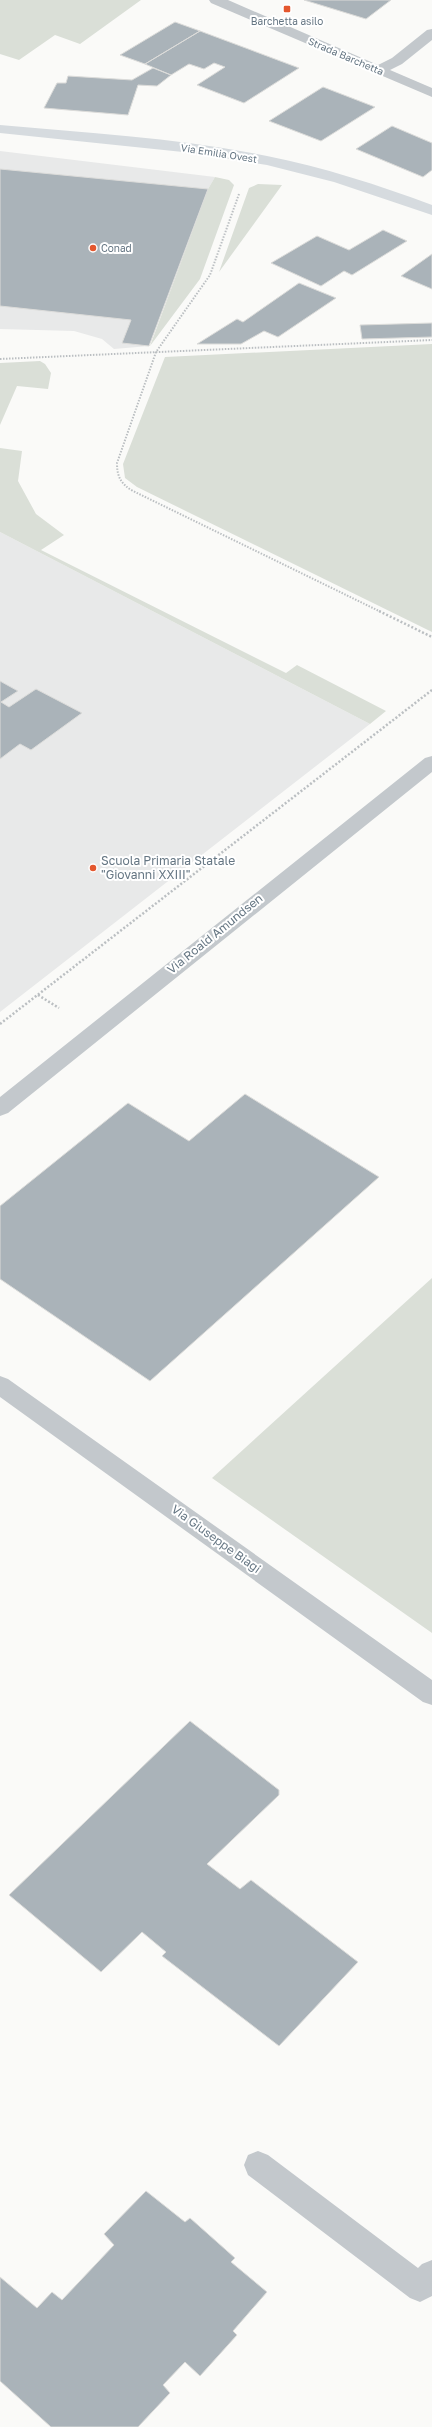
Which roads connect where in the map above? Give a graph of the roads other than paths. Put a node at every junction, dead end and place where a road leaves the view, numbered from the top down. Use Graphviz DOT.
graph roads {
  1 [pos="216,0"];
  2 [pos="432,33"];
  3 [pos="380,70"];
  4 [pos="432,93"];
  5 [pos="0,129"];
  6 [pos="432,210"];
  7 [pos="432,762"];
  8 [pos="0,1108"];
  9 [pos="0,1385"];
  10 [pos="432,1694"];
  11 [pos="258,2166"];
  12 [pos="432,2274"];
  1 -- 3 [label="street, Strada Barchetta"];
  2 -- 3 [label="street"];
  3 -- 4 [label="street, Strada Barchetta"];
  5 -- 6 [label="main road, Via Emilia Ovest"];
  7 -- 8 [label="street, Via Roald Amundsen"];
  9 -- 10 [label="street, Via Giuseppe Biagi"];
  11 -- 12 [label="street"];
}
